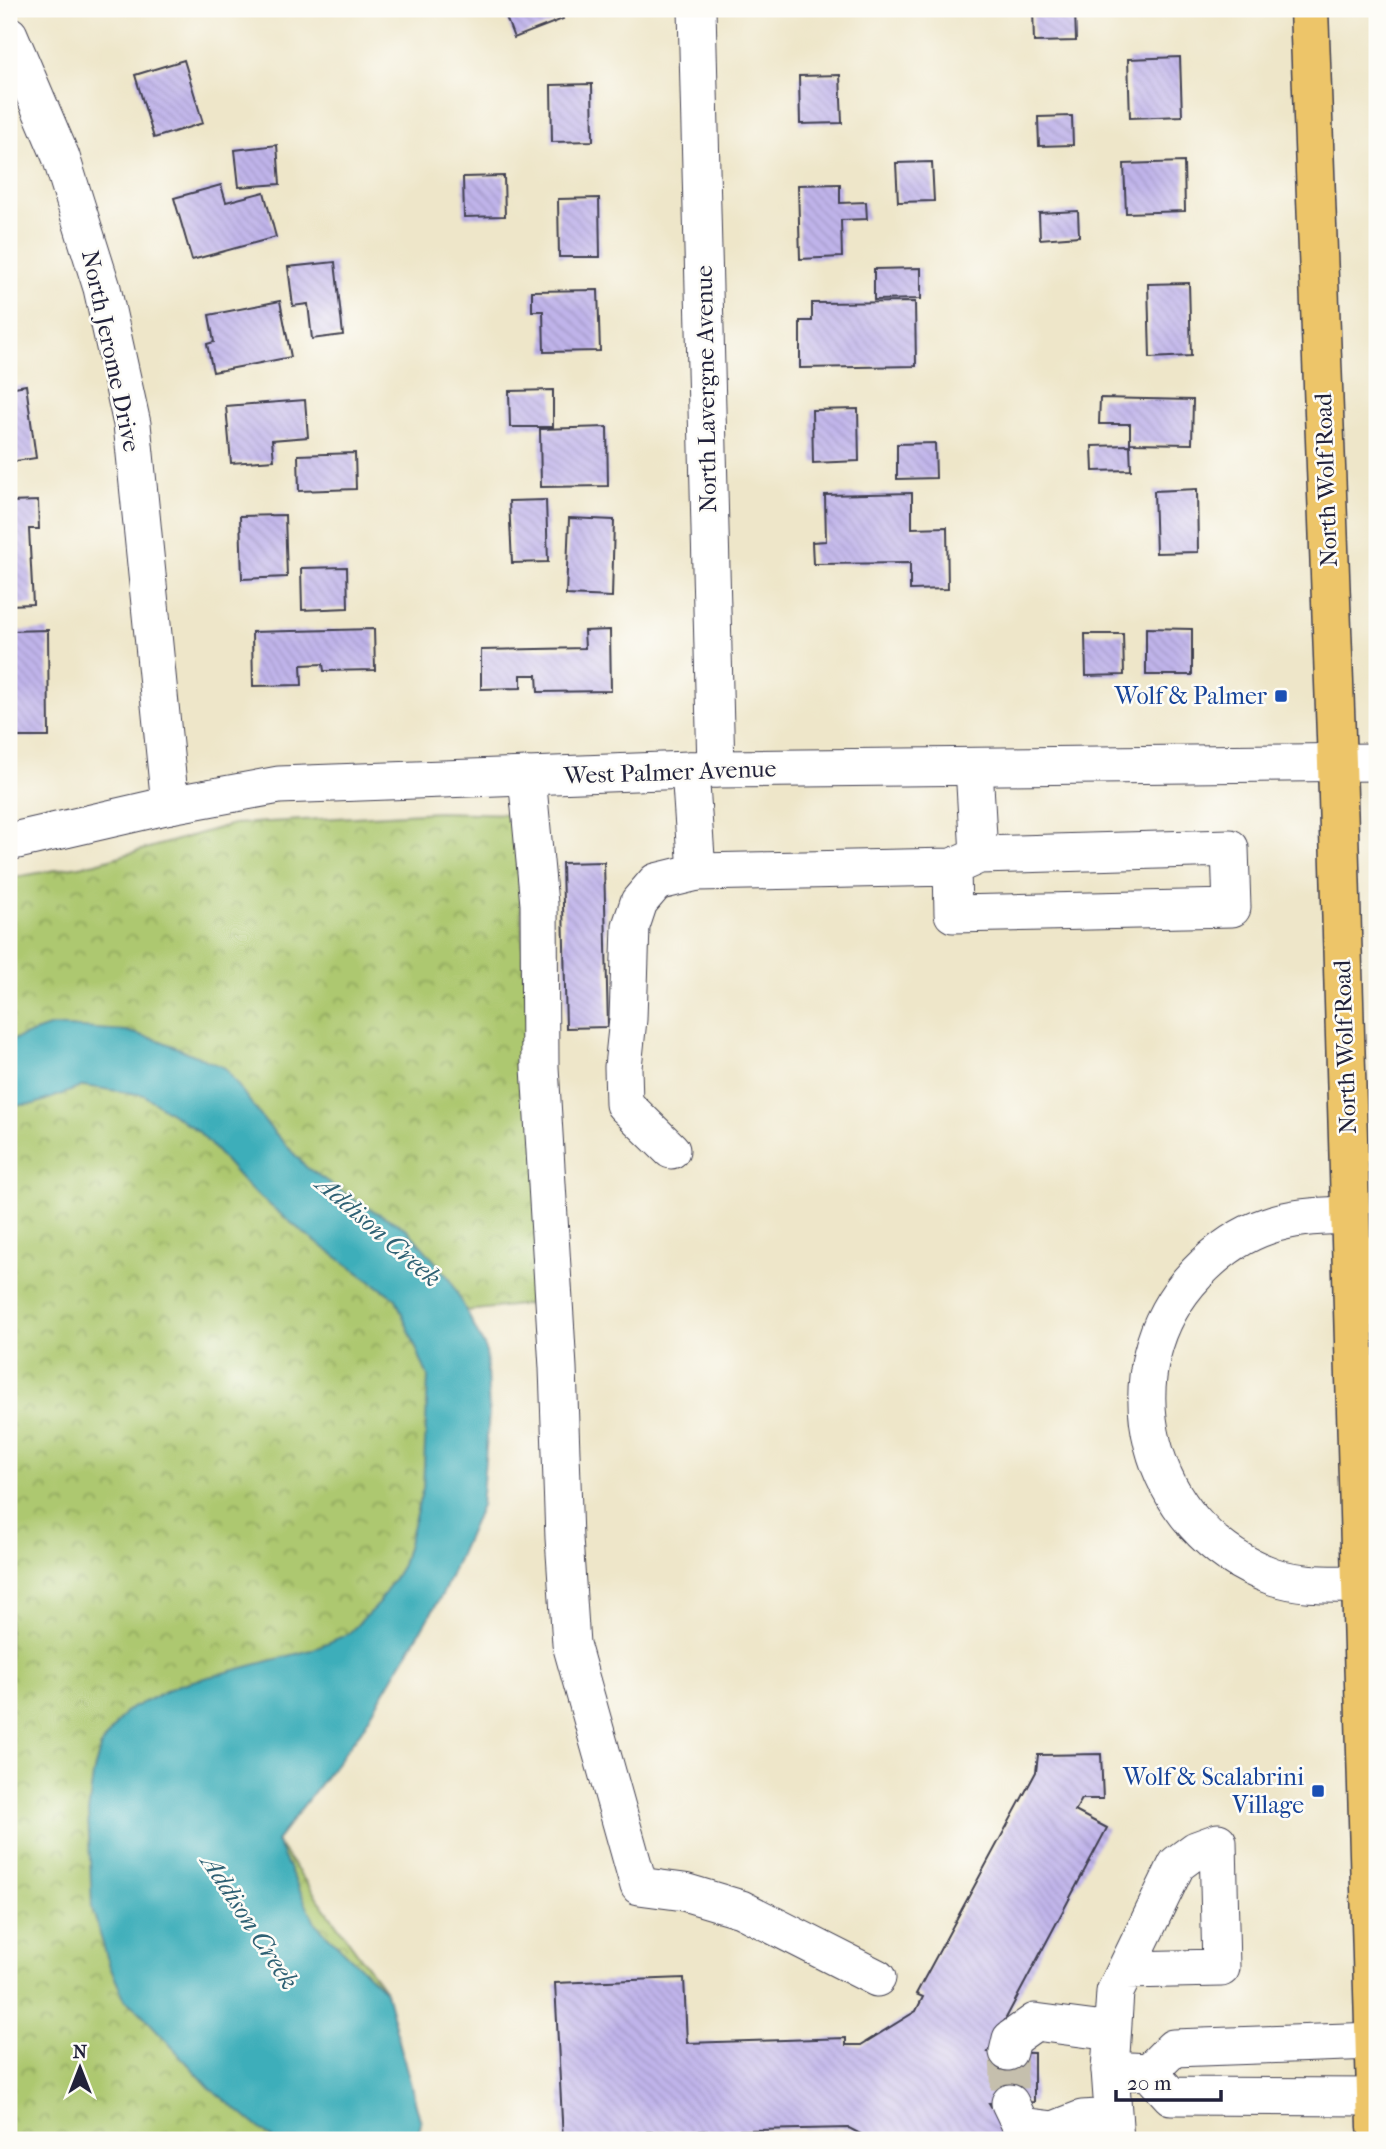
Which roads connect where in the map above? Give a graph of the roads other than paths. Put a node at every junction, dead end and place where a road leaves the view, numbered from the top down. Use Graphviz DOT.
graph roads {
  1 [pos="697,9"];
  2 [pos="1309,9"];
  3 [pos="9,35"];
  4 [pos="1377,762"];
  5 [pos="1337,763"];
  6 [pos="974,767"];
  7 [pos="703,770"];
  8 [pos="527,776"];
  9 [pos="170,805"];
  10 [pos="9,842"];
  11 [pos="966,861"];
  12 [pos="697,872"];
  13 [pos="671,1150"];
  14 [pos="1350,1216"];
  15 [pos="1361,1584"];
  16 [pos="1126,1970"];
  17 [pos="877,1978"];
  18 [pos="1112,2032"];
  19 [pos="1375,2041"];
  20 [pos="1008,2052"];
  21 [pos="1110,2070"];
  22 [pos="1149,2072"];
  23 [pos="1376,2097"];
  24 [pos="1010,2103"];
  25 [pos="1377,2127"];
  26 [pos="1114,2128"];
  1 -- 7 [label="street, North Lavergne Avenue"];
  2 -- 5 [label="main road, North Wolf Road"];
  3 -- 9 [label="street, North Jerome Drive"];
  4 -- 5 [label="street, West Palmer Avenue"];
  5 -- 6 [label="street, West Palmer Avenue"];
  5 -- 14 [label="main road, North Wolf Road"];
  6 -- 7 [label="street, West Palmer Avenue"];
  6 -- 11 [label="street"];
  7 -- 8 [label="street, West Palmer Avenue"];
  7 -- 12 [label="street, North Lavergne Avenue"];
  8 -- 9 [label="street, West Palmer Avenue"];
  8 -- 17 [label="street"];
  9 -- 10 [label="street, West Palmer Avenue"];
  11 -- 11 [label="street"];
  11 -- 12 [label="street"];
  12 -- 13 [label="street"];
  14 -- 15 [label="main road, North Wolf Road"];
  14 -- 15 [label="street"];
  15 -- 19 [label="main road, North Wolf Road"];
  16 -- 18 [label="street"];
  18 -- 20 [label="street"];
  18 -- 21 [label="street"];
  19 -- 22 [label="street"];
  19 -- 23 [label="main road, North Wolf Road"];
  21 -- 22 [label="street"];
  21 -- 26 [label="street"];
  22 -- 23 [label="street"];
  23 -- 25 [label="main road, North Wolf Road"];
  24 -- 26 [label="street"];
}
